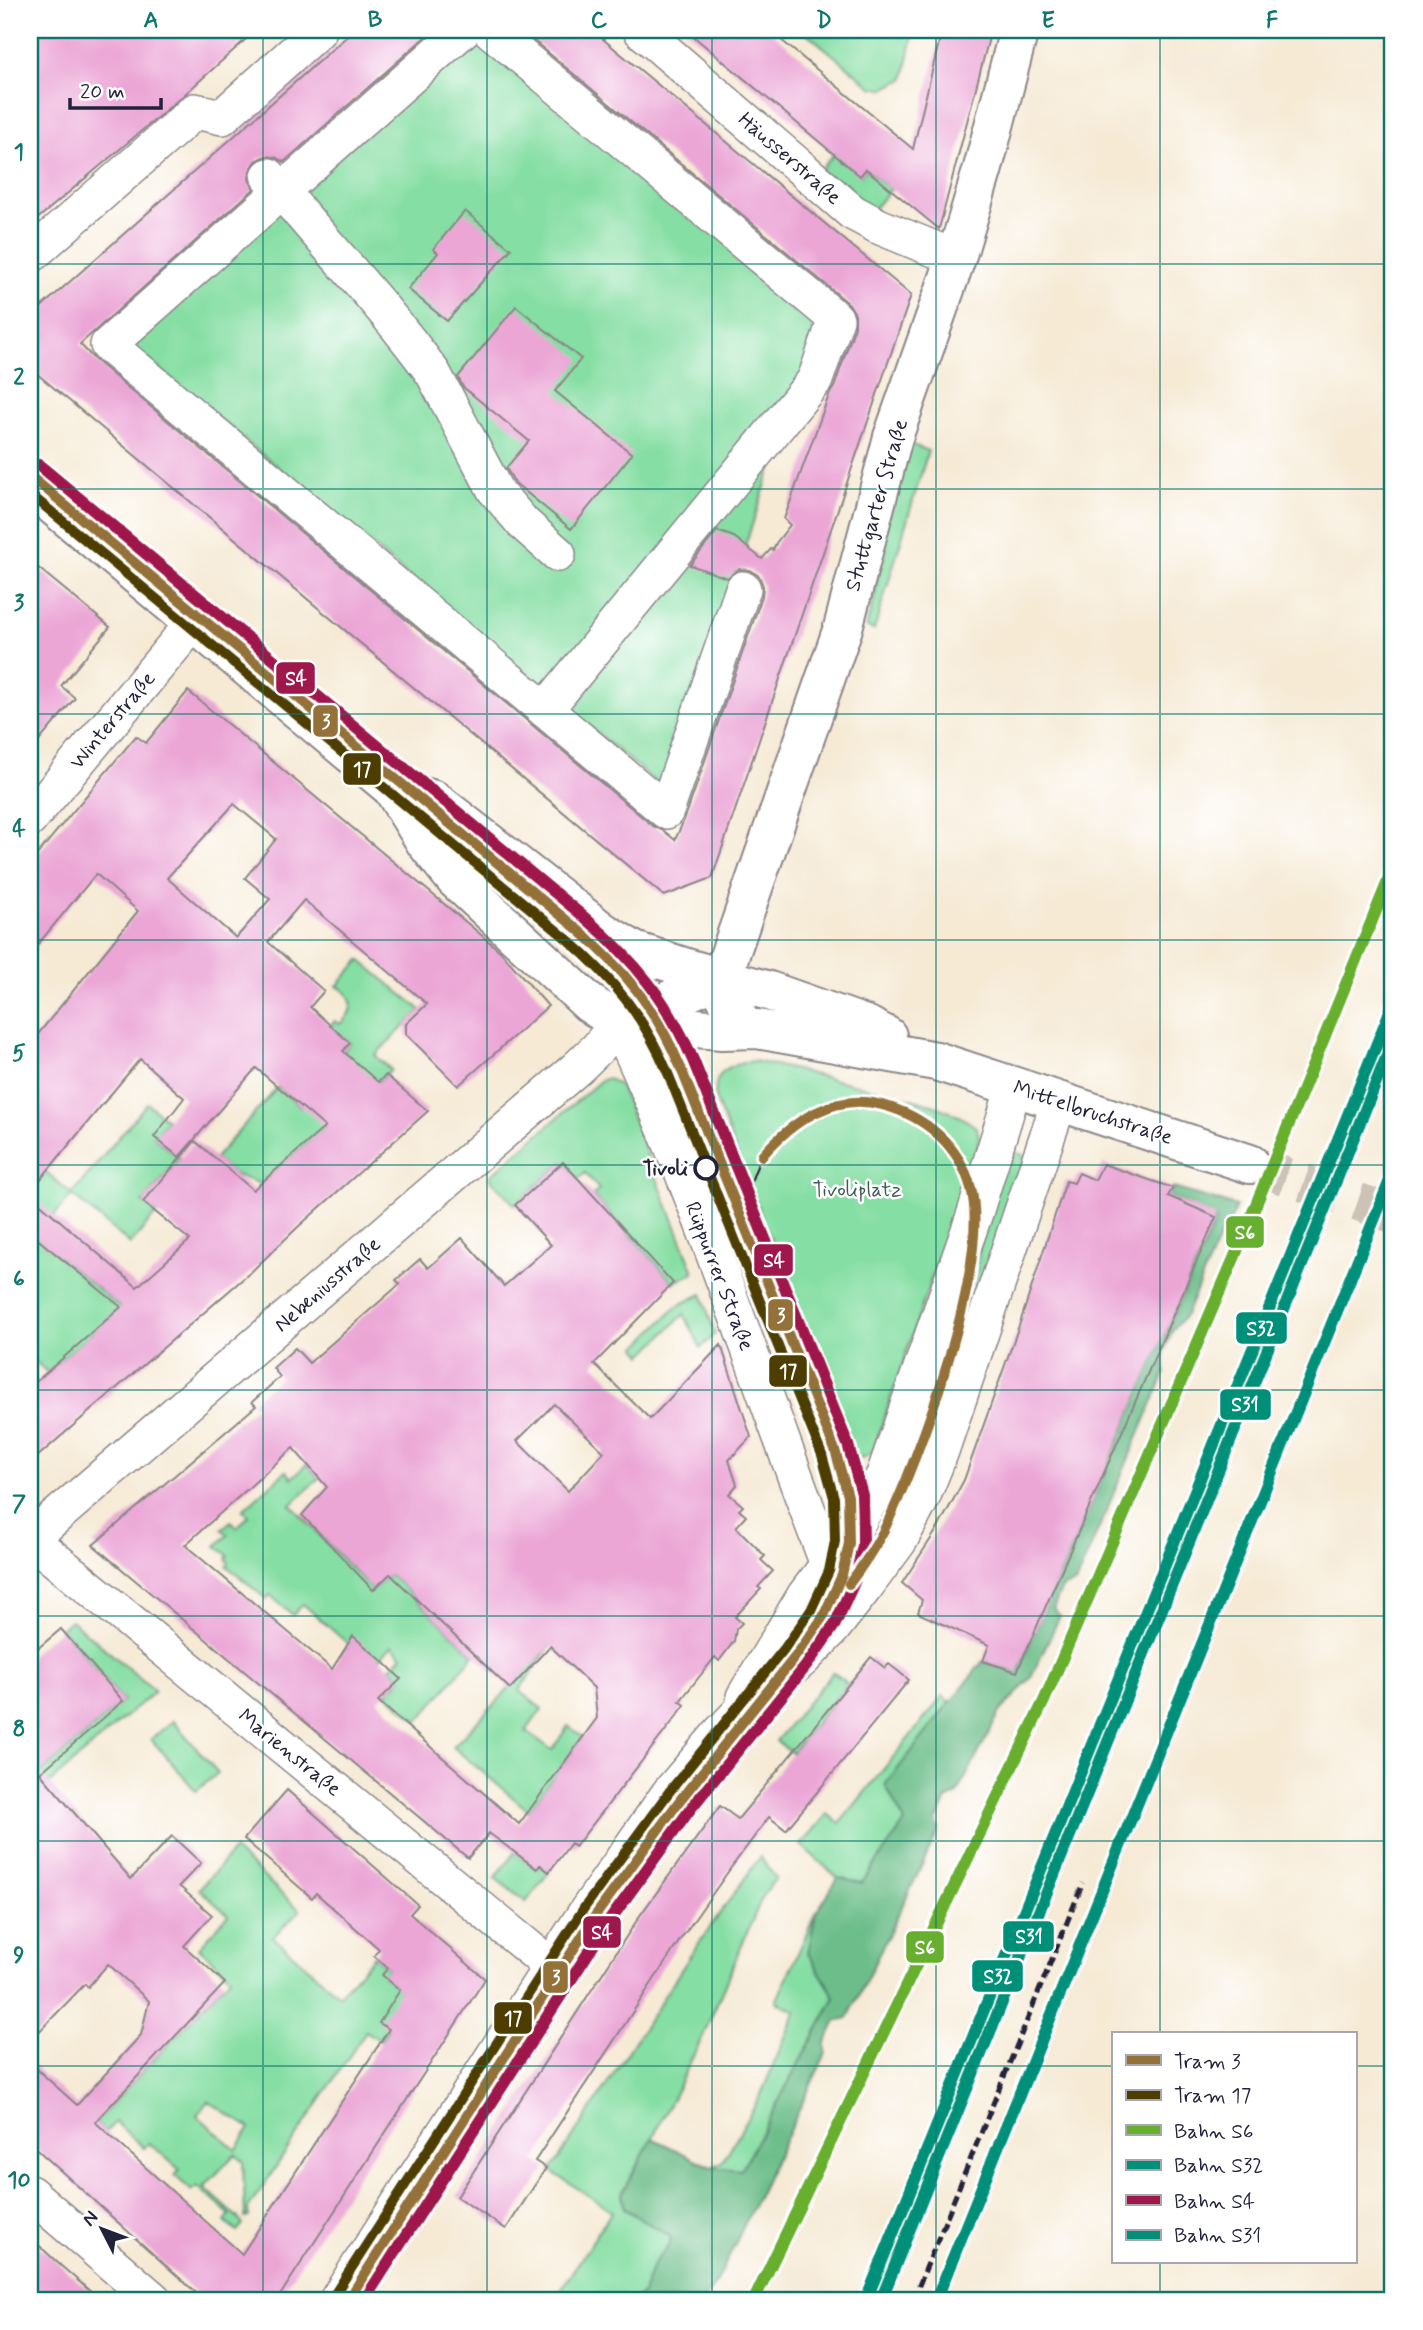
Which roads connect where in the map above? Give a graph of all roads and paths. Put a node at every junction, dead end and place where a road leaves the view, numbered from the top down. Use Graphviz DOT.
graph roads {
  1 [pos="319,30"];
  2 [pos="463,30"];
  3 [pos="490,30"];
  4 [pos="641,30"];
  5 [pos="1020,30"];
  6 [pos="275,183"];
  7 [pos="30,256"];
  8 [pos="956,258"];
  9 [pos="30,486"];
  10 [pos="558,554"];
  11 [pos="743,589"];
  12 [pos="194,622"];
  13 [pos="545,710"];
  14 [pos="392,788"];
  15 [pos="30,819"];
  16 [pos="722,977"];
  17 [pos="618,1022"];
  18 [pos="744,1028"];
  19 [pos="936,1060"];
  20 [pos="1014,1087"];
  21 [pos="1059,1102"];
  22 [pos="1250,1164"];
  23 [pos="30,1539"];
  24 [pos="828,1564"];
  25 [pos="846,1611"];
  26 [pos="721,1732"];
  27 [pos="551,1966"];
  28 [pos="30,2193"];
  29 [pos="154,2300"];
  30 [pos="337,2300"];
  1 -- 7 [label="street"];
  2 -- 6 [label="street"];
  3 -- 13 [label="street"];
  4 -- 8 [label="street, Häusserstraße"];
  5 -- 8 [label="main road, Stuttgarter Straße"];
  6 -- 10 [label="street"];
  6 -- 13 [label="street"];
  8 -- 16 [label="main road, Stuttgarter Straße"];
  9 -- 12 [label="main road"];
  11 -- 13 [label="street"];
  12 -- 14 [label="main road"];
  12 -- 15 [label="street, Winterstraße"];
  14 -- 16 [label="main road"];
  14 -- 17 [label="main road"];
  16 -- 17 [label="main road"];
  16 -- 18 [label="main road"];
  16 -- 19 [label="main road, Mittelbruchstraße"];
  17 -- 18 [label="main road, Mittelbruchstraße"];
  17 -- 23 [label="street, Nebeniusstraße"];
  17 -- 24 [label="street, Rüppurrer Straße"];
  18 -- 19 [label="main road, Mittelbruchstraße"];
  19 -- 20 [label="main road, Mittelbruchstraße"];
  20 -- 21 [label="main road, Mittelbruchstraße"];
  20 -- 24 [label="street"];
  21 -- 22 [label="main road, Mittelbruchstraße"];
  21 -- 25 [label="street"];
  23 -- 27 [label="street, Marienstraße"];
  24 -- 25 [label="street, Rüppurrer Straße"];
  24 -- 26 [label="street"];
  25 -- 26 [label="street"];
  26 -- 27 [label="street"];
  27 -- 30 [label="street"];
  28 -- 29 [label="street"];
}
